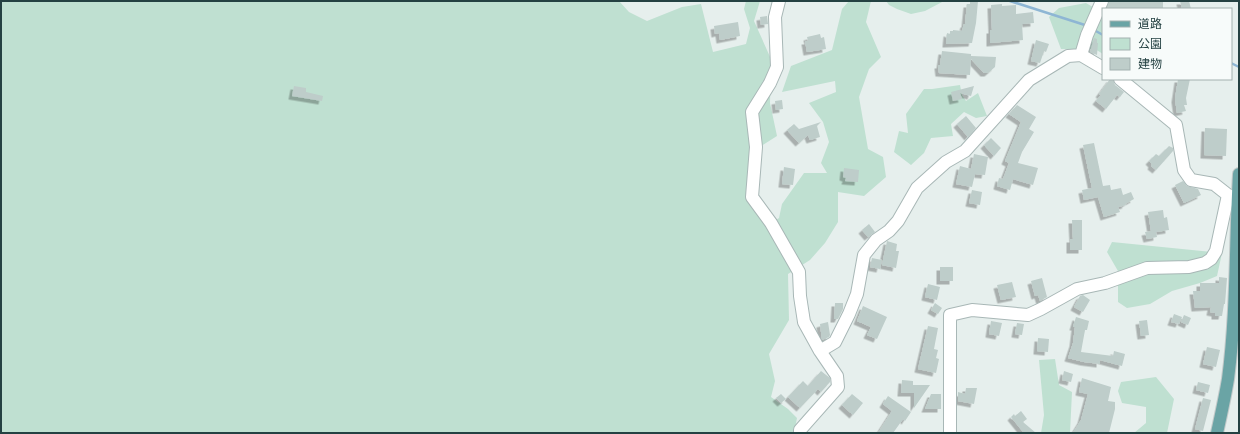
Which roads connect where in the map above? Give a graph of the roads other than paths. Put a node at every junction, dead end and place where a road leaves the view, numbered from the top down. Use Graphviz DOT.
graph roads {
  1 [pos="779,1"];
  2 [pos="1102,1"];
  3 [pos="1081,55"];
  4 [pos="1102,67"];
  5 [pos="1121,80"];
  6 [pos="1239,174"];
  7 [pos="1239,181"];
  8 [pos="1233,197"];
  9 [pos="1239,214"];
  10 [pos="820,351"];
  11 [pos="800,433"];
  12 [pos="950,433"];
  13 [pos="1216,433"];
  1 -- 10 [label="street"];
  2 -- 3 [label="street"];
  3 -- 4 [label="street"];
  3 -- 10 [label="street"];
  5 -- 8 [label="street"];
  6 -- 7 [label="main road"];
  7 -- 8 [label="main road"];
  8 -- 9 [label="main road"];
  8 -- 12 [label="street"];
  9 -- 13 [label="main road"];
  10 -- 11 [label="street"];
}
